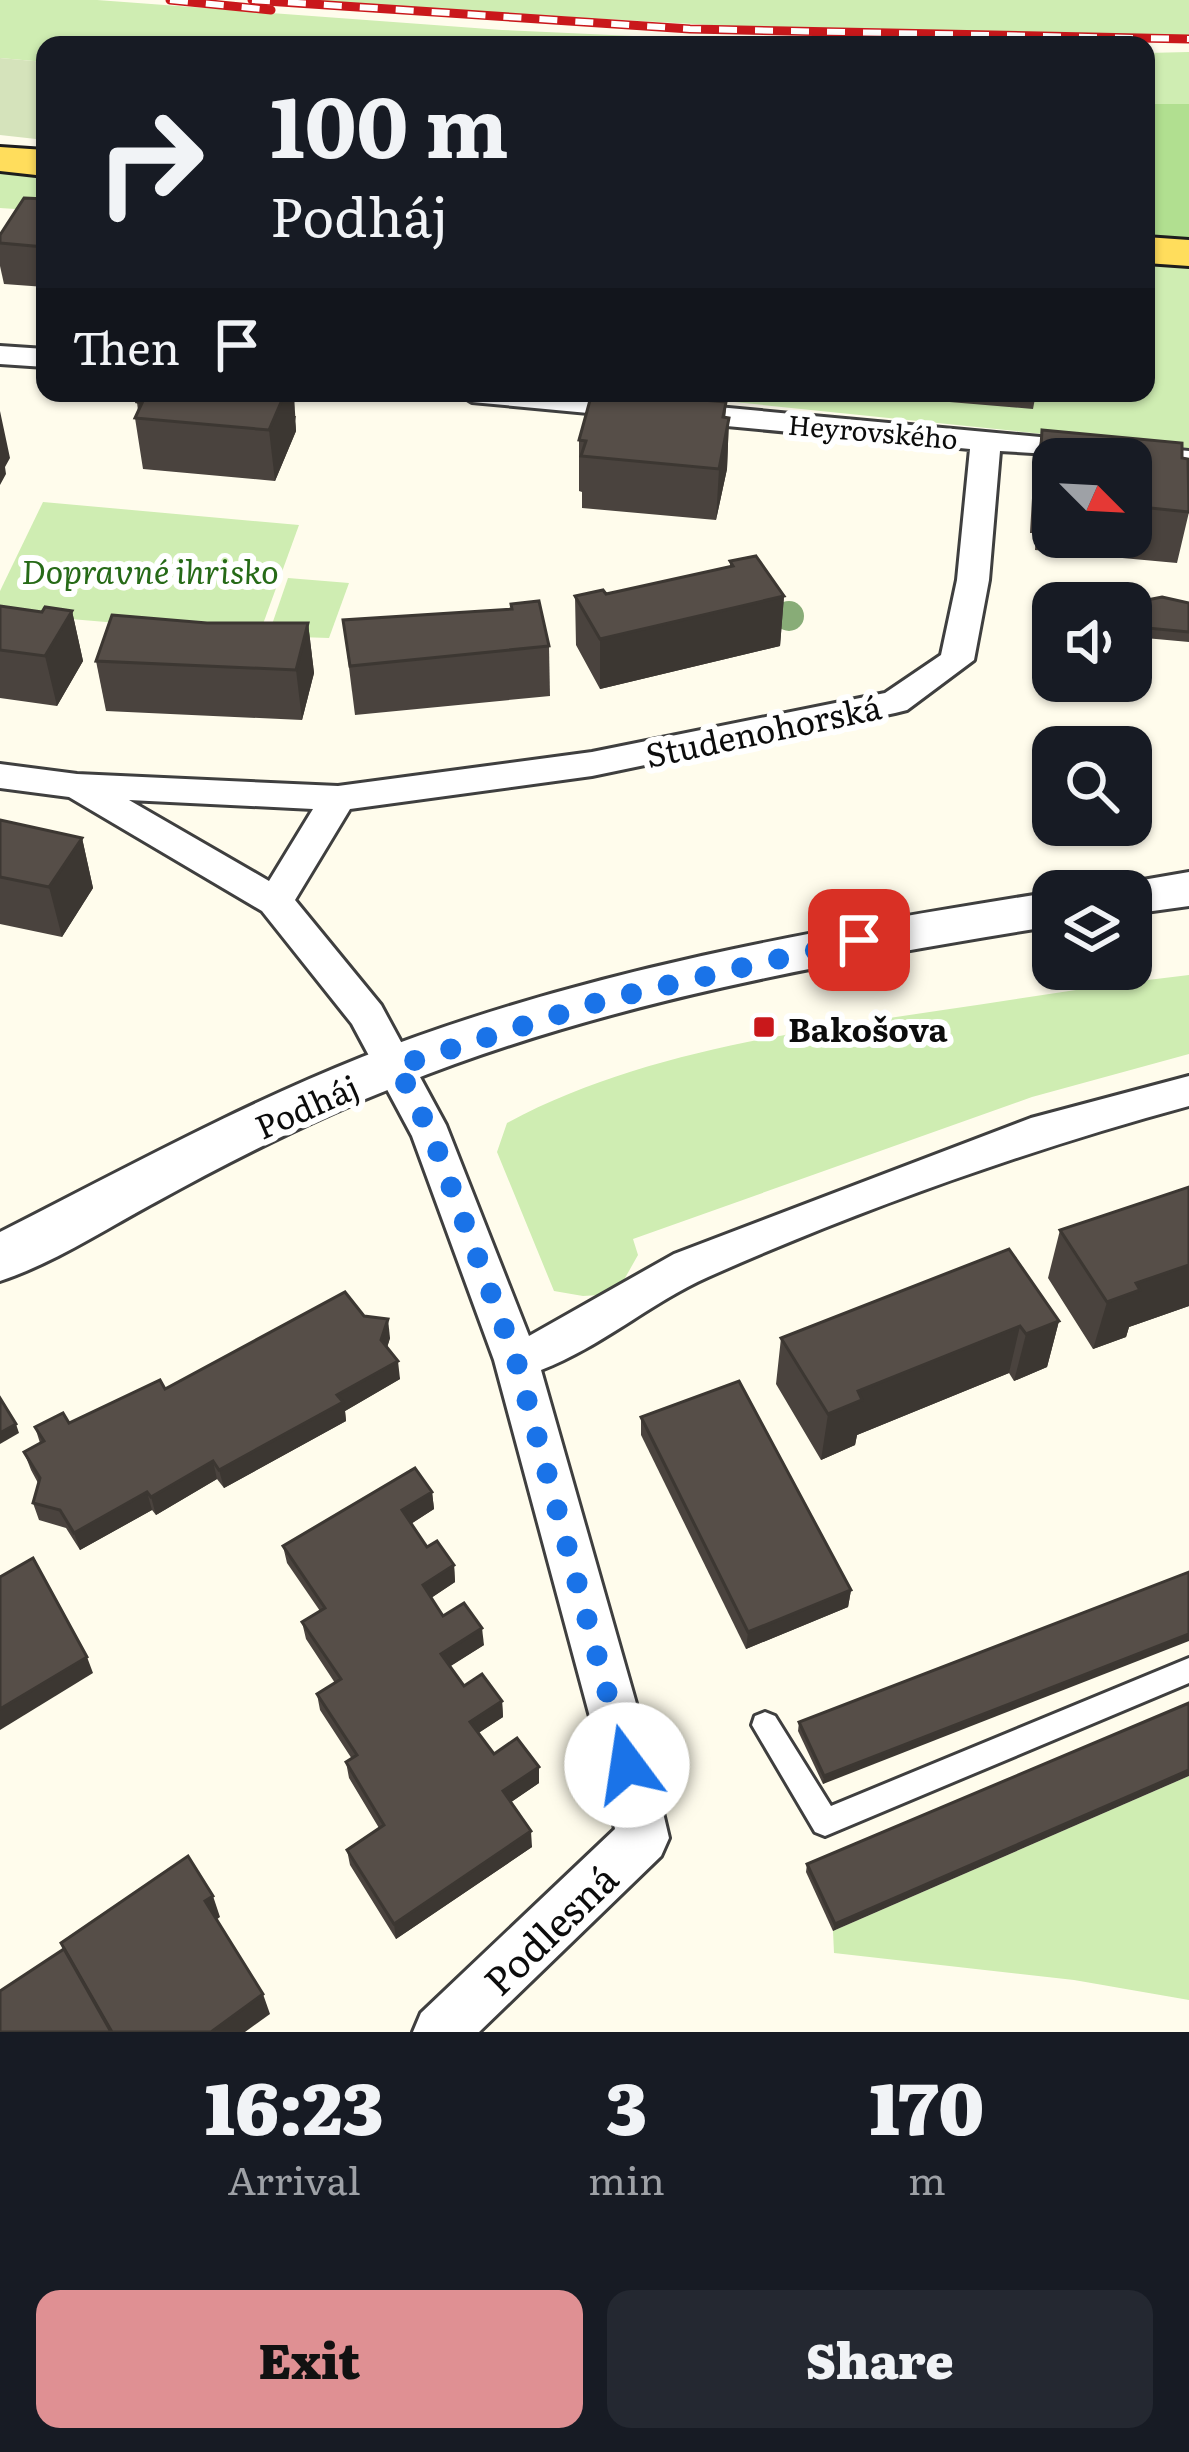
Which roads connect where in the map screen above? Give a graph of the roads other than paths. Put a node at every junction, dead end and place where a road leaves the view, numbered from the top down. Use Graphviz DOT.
graph roads {
  1 [pos="0,159"];
  2 [pos="36,162"];
  3 [pos="1155,251"];
  4 [pos="1189,253"];
  5 [pos="0,355"];
  6 [pos="36,357"];
  7 [pos="566,402"];
  8 [pos="986,442"];
  9 [pos="1189,460"];
  10 [pos="0,776"];
  11 [pos="77,786"];
  12 [pos="338,798"];
  13 [pos="1189,889"];
  14 [pos="1152,895"];
  15 [pos="275,902"];
  16 [pos="1032,912"];
  17 [pos="397,1066"];
  18 [pos="1189,1091"];
  19 [pos="0,1258"];
  20 [pos="516,1360"];
  21 [pos="1189,1670"];
  22 [pos="765,1725"];
  23 [pos="440,2032"];
  1 -- 2 [label="main road"];
  3 -- 4 [label="main road"];
  5 -- 6 [label="street"];
  7 -- 8 [label="street, Heyrovského"];
  8 -- 9 [label="street, Heyrovského"];
  8 -- 12 [label="street, Studenohorská"];
  10 -- 11 [label="street, Studenohorská"];
  11 -- 12 [label="street, Studenohorská"];
  11 -- 15 [label="street, Studenohorská"];
  12 -- 15 [label="street"];
  13 -- 14 [label="street"];
  15 -- 17 [label="street, Studenohorská"];
  16 -- 17 [label="street, Podháj"];
  17 -- 19 [label="street, Podháj"];
  17 -- 20 [label="street, Podlesná"];
  18 -- 20 [label="street"];
  20 -- 23 [label="street, Podlesná"];
  21 -- 22 [label="lane"];
}
